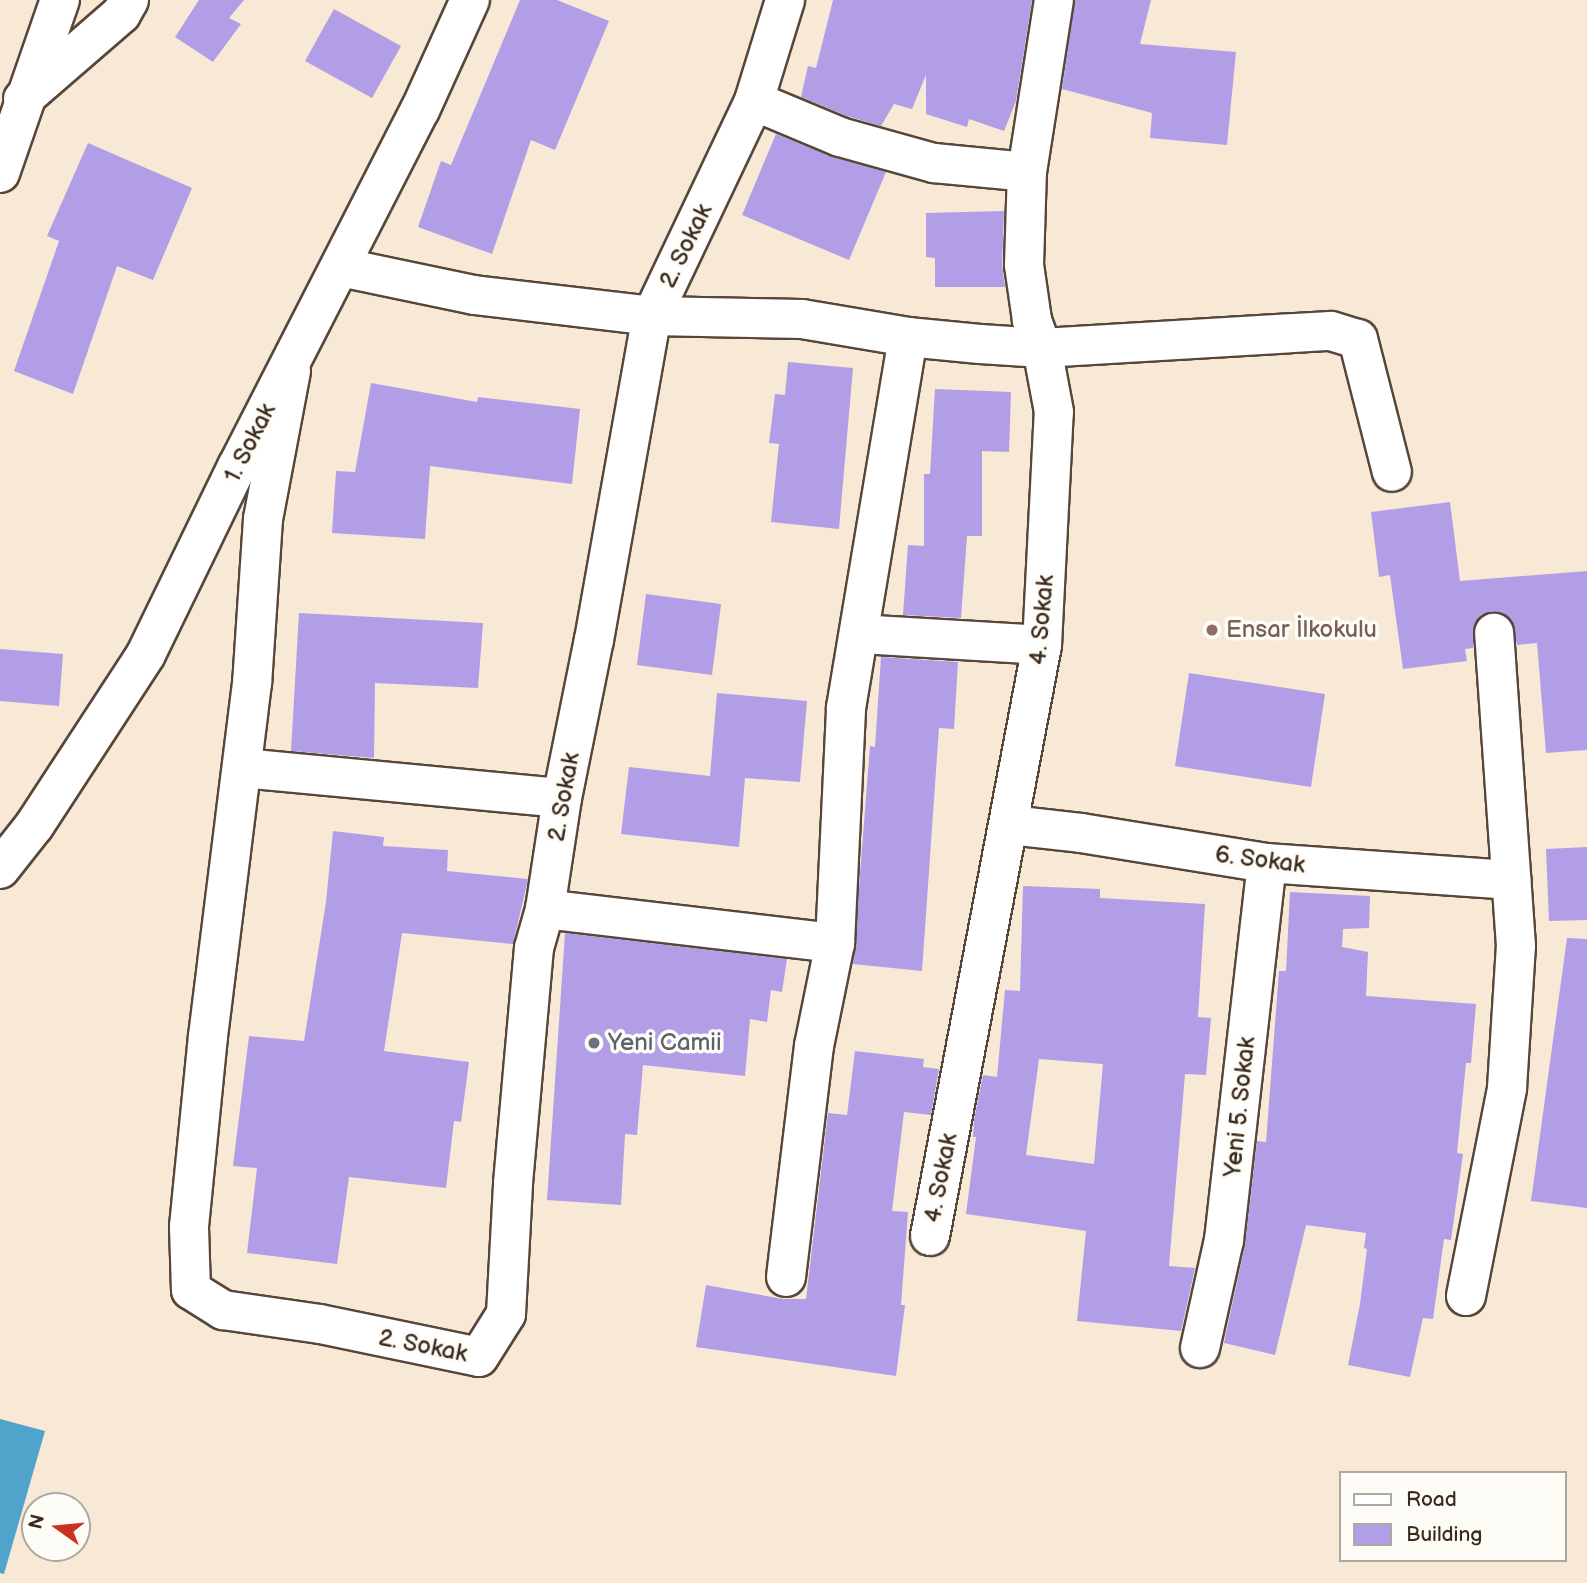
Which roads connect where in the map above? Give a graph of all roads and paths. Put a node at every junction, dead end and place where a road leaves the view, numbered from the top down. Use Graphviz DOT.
graph roads {
  1 [pos="33,0"];
  2 [pos="60,0"];
  3 [pos="129,0"];
  4 [pos="470,0"];
  5 [pos="785,0"];
  6 [pos="1054,0"];
  7 [pos="12,101"];
  8 [pos="754,101"];
  9 [pos="1027,172"];
  10 [pos="0,173"];
  11 [pos="340,267"];
  12 [pos="652,316"];
  13 [pos="908,337"];
  14 [pos="1042,348"];
  15 [pos="292,362"];
  16 [pos="1392,472"];
  17 [pos="1494,632"];
  18 [pos="859,634"];
  19 [pos="1042,645"];
  20 [pos="243,768"];
  21 [pos="562,798"];
  22 [pos="1010,825"];
  23 [pos="1267,863"];
  24 [pos="0,869"];
  25 [pos="1511,880"];
  26 [pos="545,909"];
  27 [pos="835,943"];
  28 [pos="930,1236"];
  29 [pos="786,1277"];
  30 [pos="1466,1296"];
  31 [pos="1200,1348"];
  1 -- 7 [label="street"];
  2 -- 7 [label="street"];
  3 -- 7 [label="street"];
  4 -- 11 [label="street, 1. Sokak"];
  5 -- 8 [label="street, 2. Sokak"];
  6 -- 9 [label="street, 4. Sokak"];
  7 -- 10 [label="street"];
  8 -- 9 [label="street"];
  8 -- 12 [label="street, 2. Sokak"];
  9 -- 14 [label="street, 4. Sokak"];
  11 -- 12 [label="street"];
  11 -- 15 [label="street, 1. Sokak"];
  12 -- 13 [label="street"];
  12 -- 21 [label="street, 2. Sokak"];
  13 -- 14 [label="street"];
  13 -- 18 [label="street"];
  14 -- 16 [label="street"];
  14 -- 19 [label="street, 4. Sokak"];
  15 -- 20 [label="street"];
  15 -- 24 [label="street, 1. Sokak"];
  17 -- 25 [label="street"];
  18 -- 19 [label="street"];
  18 -- 27 [label="street"];
  19 -- 22 [label="street, 4. Sokak"];
  20 -- 21 [label="street"];
  20 -- 26 [label="street, 2. Sokak"];
  21 -- 26 [label="street, 2. Sokak"];
  22 -- 23 [label="street, 6. Sokak"];
  22 -- 28 [label="street, 4. Sokak"];
  23 -- 25 [label="street, 6. Sokak"];
  23 -- 31 [label="street, Yeni 5. Sokak"];
  25 -- 30 [label="street"];
  26 -- 27 [label="street"];
  27 -- 29 [label="street"];
}
